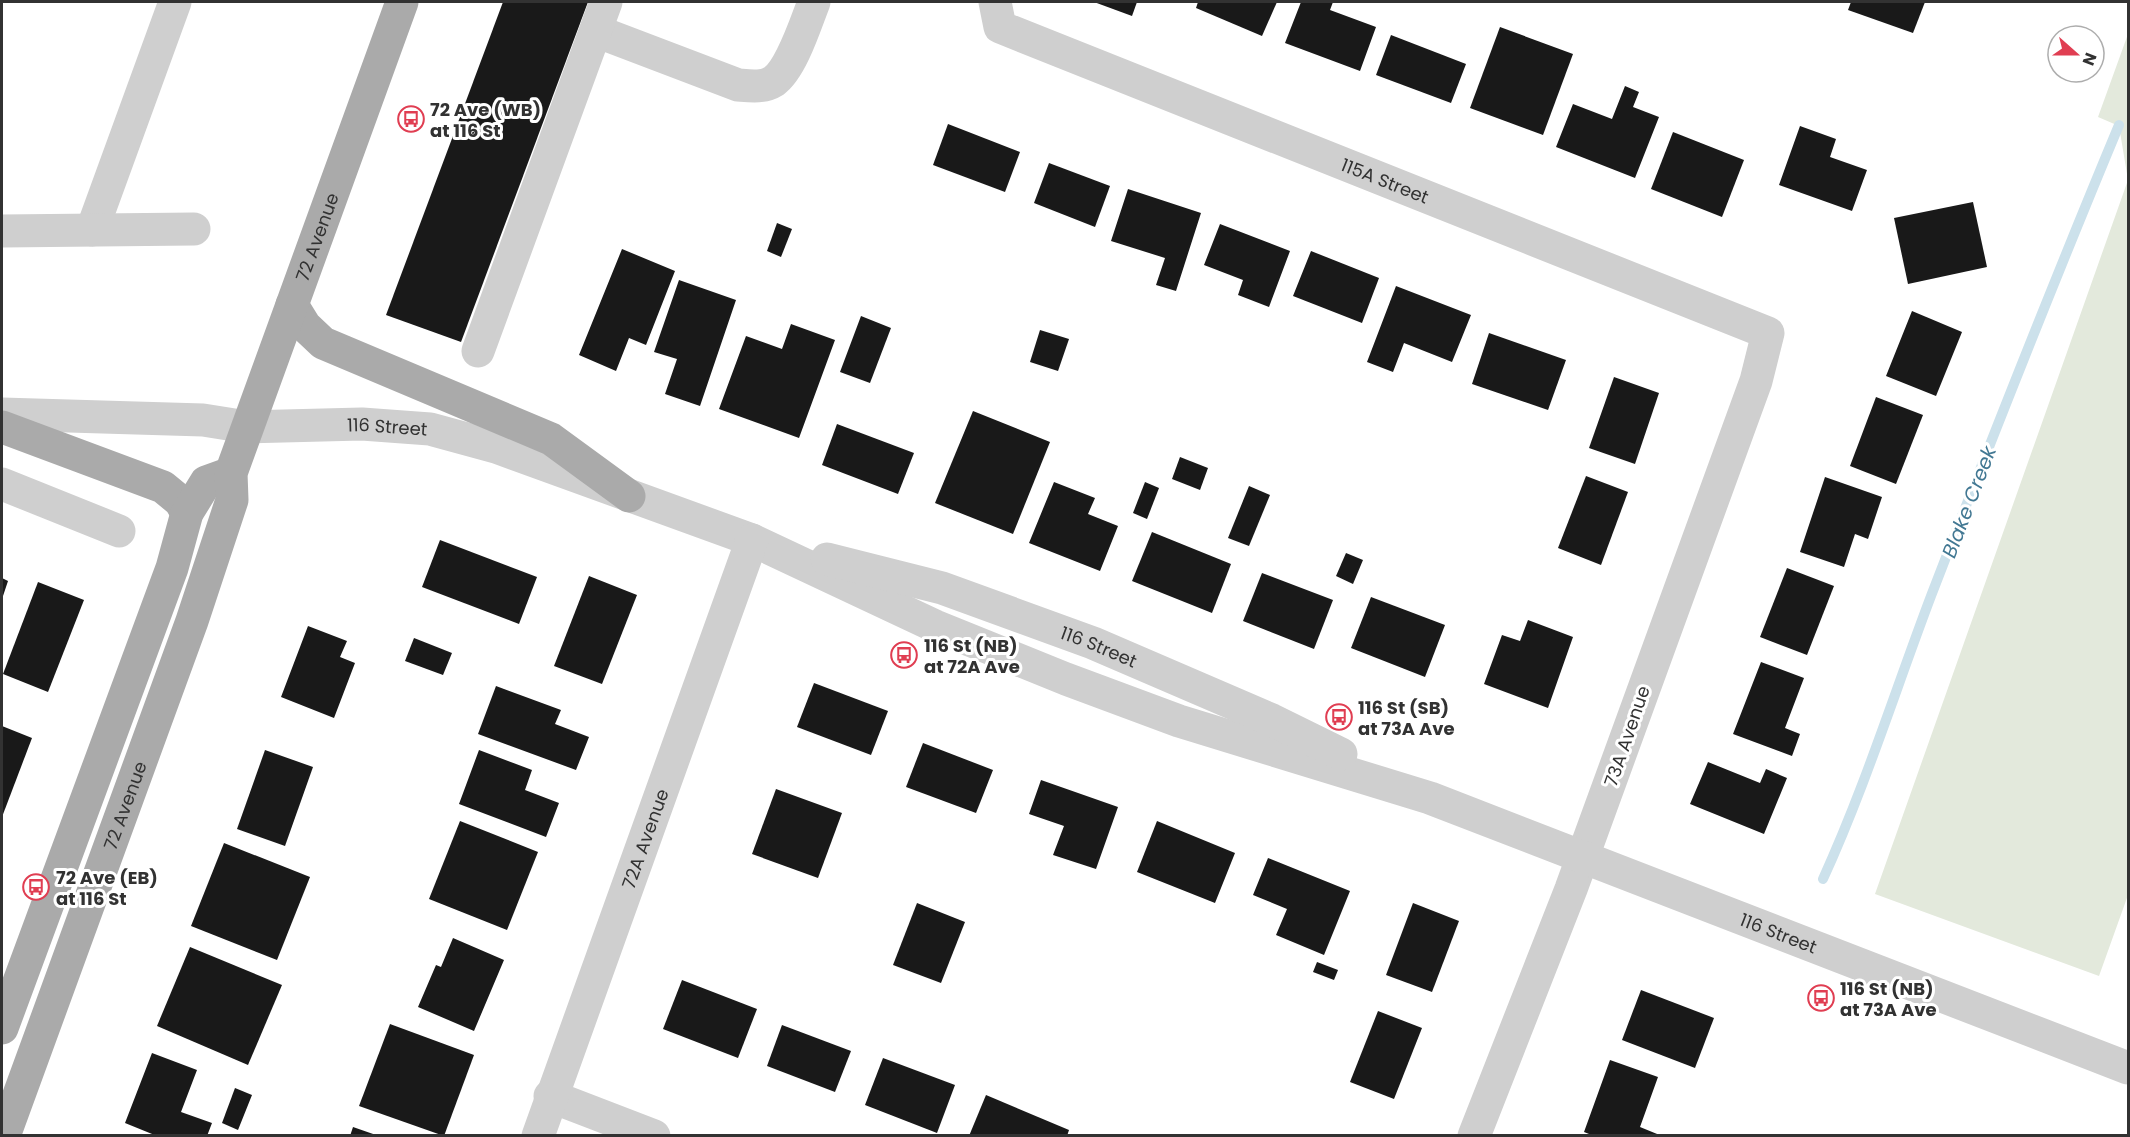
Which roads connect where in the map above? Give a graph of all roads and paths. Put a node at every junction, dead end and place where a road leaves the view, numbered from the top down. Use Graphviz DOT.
graph roads {
  1 [pos="175,2"];
  2 [pos="402,2"];
  3 [pos="814,2"];
  4 [pos="998,14"];
  5 [pos="601,16"];
  6 [pos="194,229"];
  7 [pos="92,230"];
  8 [pos="2,231"];
  9 [pos="292,305"];
  10 [pos="1768,333"];
  11 [pos="478,351"];
  12 [pos="2,414"];
  13 [pos="2,427"];
  14 [pos="247,427"];
  15 [pos="231,472"];
  16 [pos="2,484"];
  17 [pos="629,496"];
  18 [pos="187,513"];
  19 [pos="119,531"];
  20 [pos="752,540"];
  21 [pos="1430,798"];
  22 [pos="1584,855"];
  23 [pos="2,1028"];
  24 [pos="2128,1068"];
  25 [pos="550,1096"];
  26 [pos="4,1136"];
  27 [pos="538,1136"];
  28 [pos="654,1136"];
  29 [pos="1474,1136"];
  1 -- 7 [label="street"];
  2 -- 9 [label="main road, 72 Avenue"];
  3 -- 5 [label="street"];
  4 -- 10 [label="street, 115A Street"];
  5 -- 11 [label="street"];
  6 -- 7 [label="street"];
  7 -- 8 [label="street"];
  9 -- 14 [label="main road, 72 Avenue"];
  9 -- 17 [label="main road"];
  10 -- 22 [label="street, 73A Avenue"];
  12 -- 14 [label="street, 116 Street"];
  13 -- 18 [label="main road"];
  14 -- 15 [label="main road, 72 Avenue"];
  14 -- 17 [label="street, 116 Street"];
  15 -- 18 [label="main road"];
  15 -- 26 [label="main road, 72 Avenue"];
  16 -- 19 [label="street"];
  17 -- 20 [label="street, 116 Street"];
  18 -- 23 [label="main road"];
  20 -- 21 [label="street, 116 Street"];
  20 -- 21 [label="street, 116 Street"];
  20 -- 25 [label="street, 72A Avenue"];
  21 -- 22 [label="street, 116 Street"];
  22 -- 24 [label="street, 116 Street"];
  22 -- 29 [label="street, 73A Avenue"];
  25 -- 27 [label="street, 72A Avenue"];
  25 -- 28 [label="street"];
}
